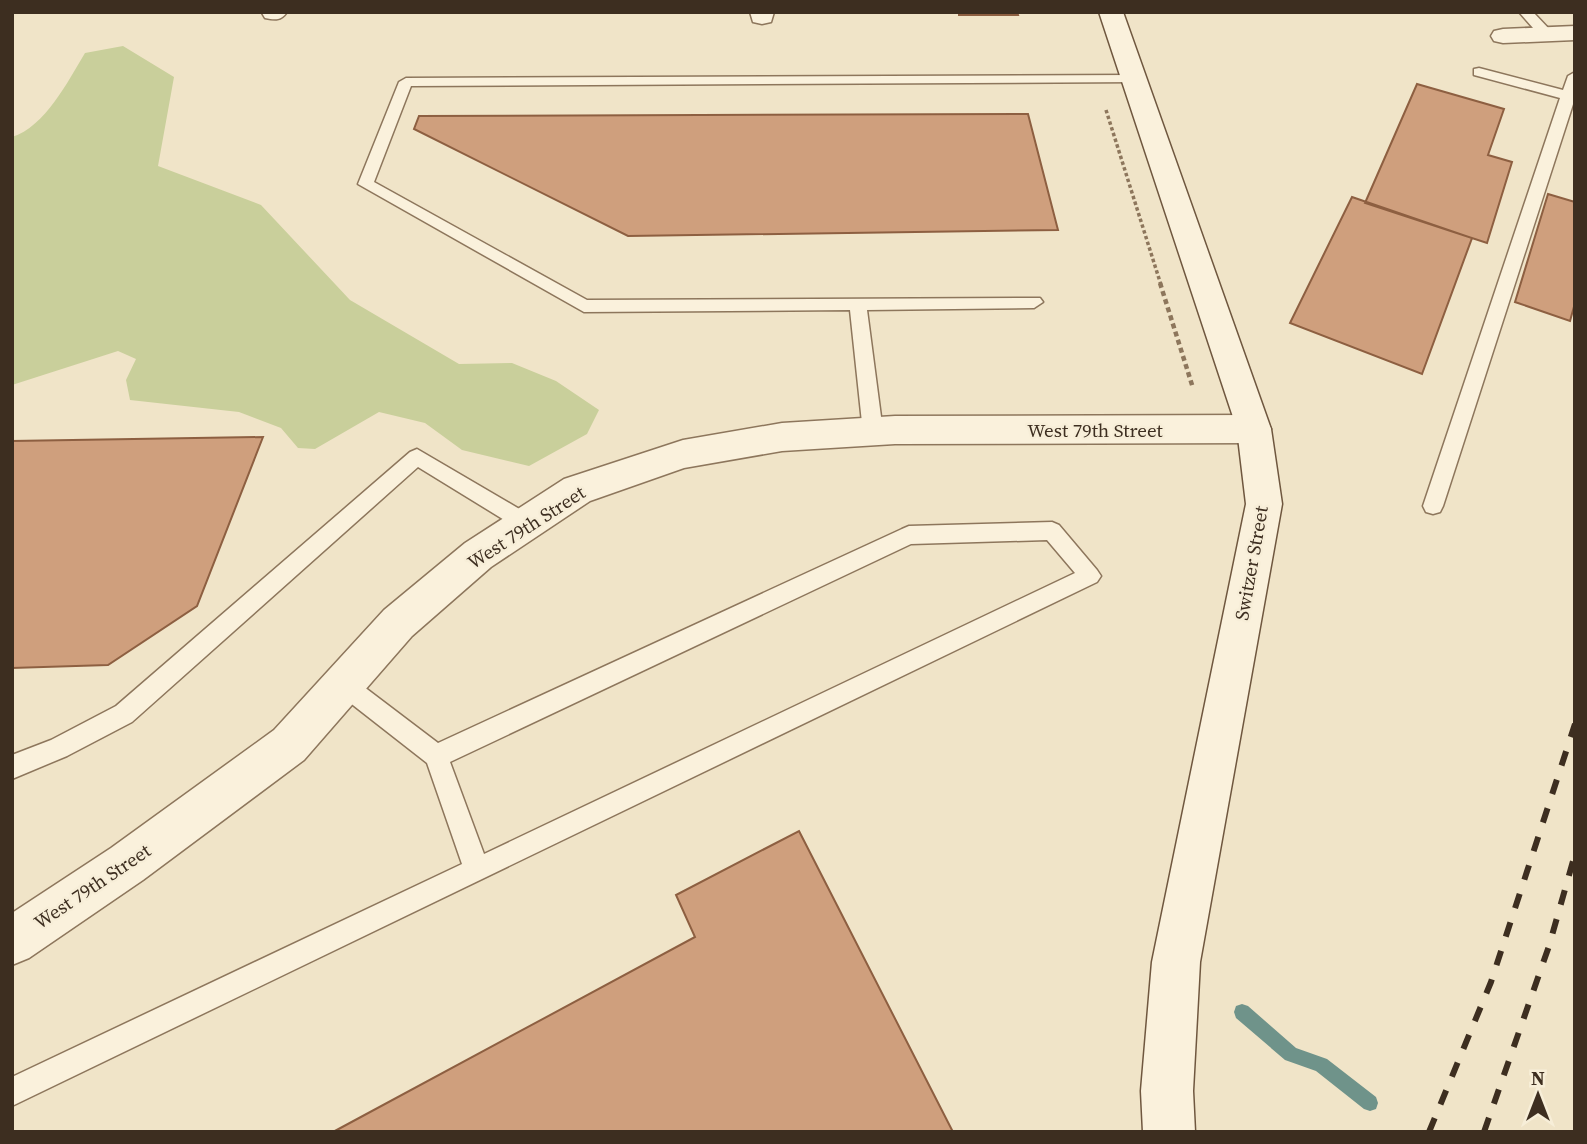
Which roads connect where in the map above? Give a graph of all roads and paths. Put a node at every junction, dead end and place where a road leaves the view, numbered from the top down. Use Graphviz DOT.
graph roads {
  1 [pos="1111,12"];
  2 [pos="1525,12"];
  3 [pos="1575,33"];
  4 [pos="1546,34"];
  5 [pos="1503,36"];
  6 [pos="1479,72"];
  7 [pos="1575,76"];
  8 [pos="1118,89"];
  9 [pos="1568,96"];
  10 [pos="1034,302"];
  11 [pos="858,304"];
  12 [pos="1194,388"];
  13 [pos="1254,429"];
  14 [pos="873,432"];
  15 [pos="1433,506"];
  16 [pos="526,523"];
  17 [pos="344,684"];
  18 [pos="436,756"];
  19 [pos="12,767"];
  20 [pos="477,870"];
  21 [pos="12,941"];
  22 [pos="12,1092"];
  23 [pos="1169,1132"];
  1 -- 8 [label="street, Switzer Street"];
  2 -- 4 [label="lane"];
  3 -- 4 [label="street"];
  4 -- 5 [label="street"];
  6 -- 9 [label="lane"];
  7 -- 9 [label="lane"];
  8 -- 11 [label="lane"];
  8 -- 12 [label="path"];
  8 -- 13 [label="street, Switzer Street"];
  9 -- 15 [label="lane"];
  10 -- 11 [label="lane"];
  11 -- 14 [label="lane"];
  13 -- 14 [label="street, West 79th Street"];
  13 -- 23 [label="street, Switzer Street"];
  14 -- 16 [label="street, West 79th Street"];
  16 -- 17 [label="street, West 79th Street"];
  16 -- 19 [label="lane"];
  17 -- 18 [label="lane"];
  17 -- 21 [label="street, West 79th Street"];
  18 -- 20 [label="lane"];
  18 -- 20 [label="lane"];
  20 -- 22 [label="lane"];
}
